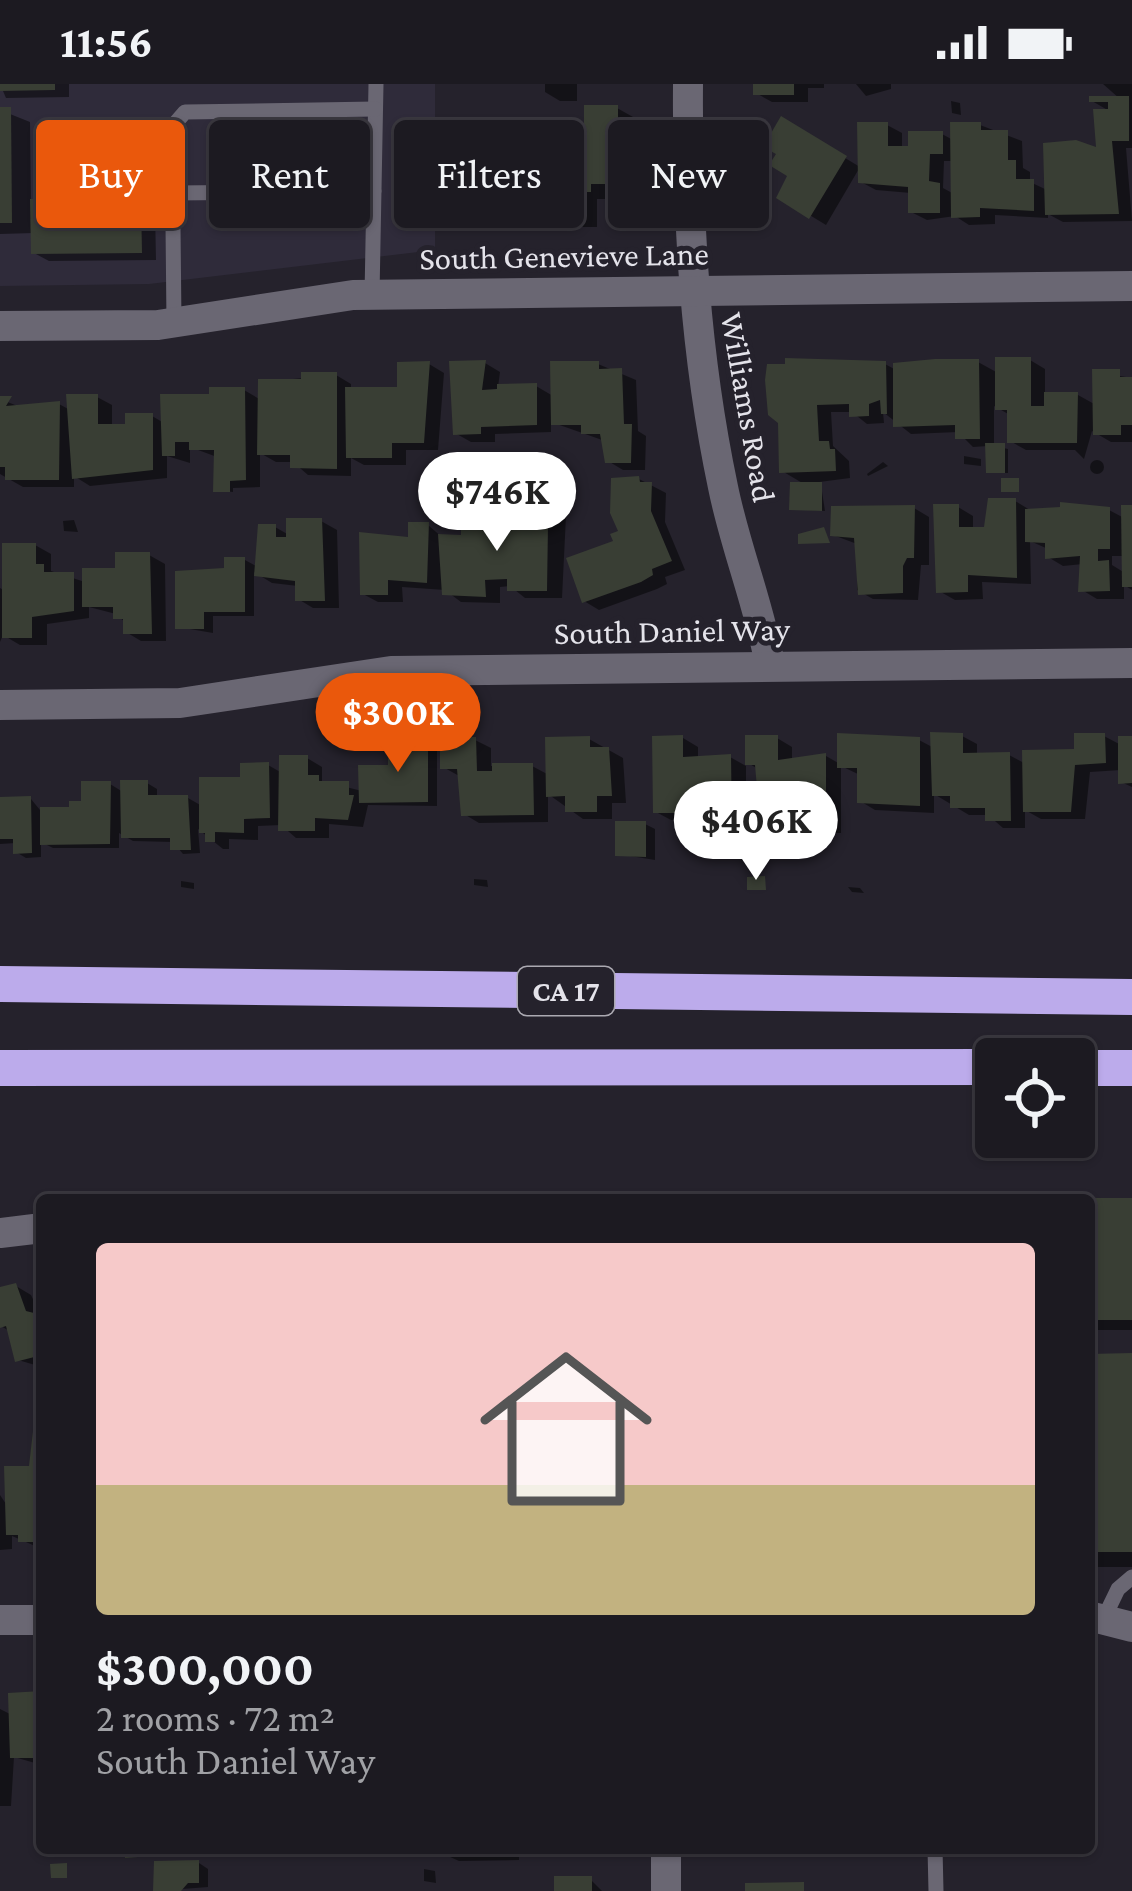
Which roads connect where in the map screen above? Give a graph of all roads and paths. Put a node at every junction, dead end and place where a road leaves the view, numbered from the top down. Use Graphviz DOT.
graph roads {
  1 [pos="376,84"];
  2 [pos="688,84"];
  3 [pos="375,109"];
  4 [pos="178,120"];
  5 [pos="374,191"];
  6 [pos="185,193"];
  7 [pos="173,228"];
  8 [pos="1132,286"];
  9 [pos="694,288"];
  10 [pos="372,295"];
  11 [pos="174,322"];
  12 [pos="0,326"];
  13 [pos="1132,663"];
  14 [pos="770,665"];
  15 [pos="0,705"];
  16 [pos="0,984"];
  17 [pos="1132,997"];
  18 [pos="975,1067"];
  19 [pos="0,1068"];
  20 [pos="1095,1068"];
  21 [pos="1132,1068"];
  22 [pos="36,1229"];
  23 [pos="0,1233"];
  24 [pos="1132,1577"];
  25 [pos="0,1620"];
  26 [pos="36,1620"];
  27 [pos="1108,1620"];
  28 [pos="666,1854"];
  29 [pos="935,1854"];
  30 [pos="666,1891"];
  31 [pos="935,1891"];
  1 -- 3 [label="lane"];
  2 -- 9 [label="street, Williams Road"];
  3 -- 4 [label="lane"];
  3 -- 5 [label="lane"];
  5 -- 6 [label="lane"];
  5 -- 10 [label="lane"];
  7 -- 11 [label="lane"];
  8 -- 9 [label="street, South Genevieve Lane"];
  9 -- 10 [label="street, South Genevieve Lane"];
  9 -- 14 [label="street, Williams Road"];
  10 -- 11 [label="street, South Genevieve Lane"];
  11 -- 12 [label="street, South Genevieve Lane"];
  13 -- 14 [label="street, South Daniel Way"];
  14 -- 15 [label="street, South Daniel Way"];
  16 -- 17 [label="highway, CA 17"];
  18 -- 19 [label="highway"];
  20 -- 21 [label="highway"];
  22 -- 23 [label="street"];
  24 -- 27 [label="lane"];
  25 -- 26 [label="street"];
  28 -- 30 [label="street"];
  29 -- 31 [label="lane"];
}
